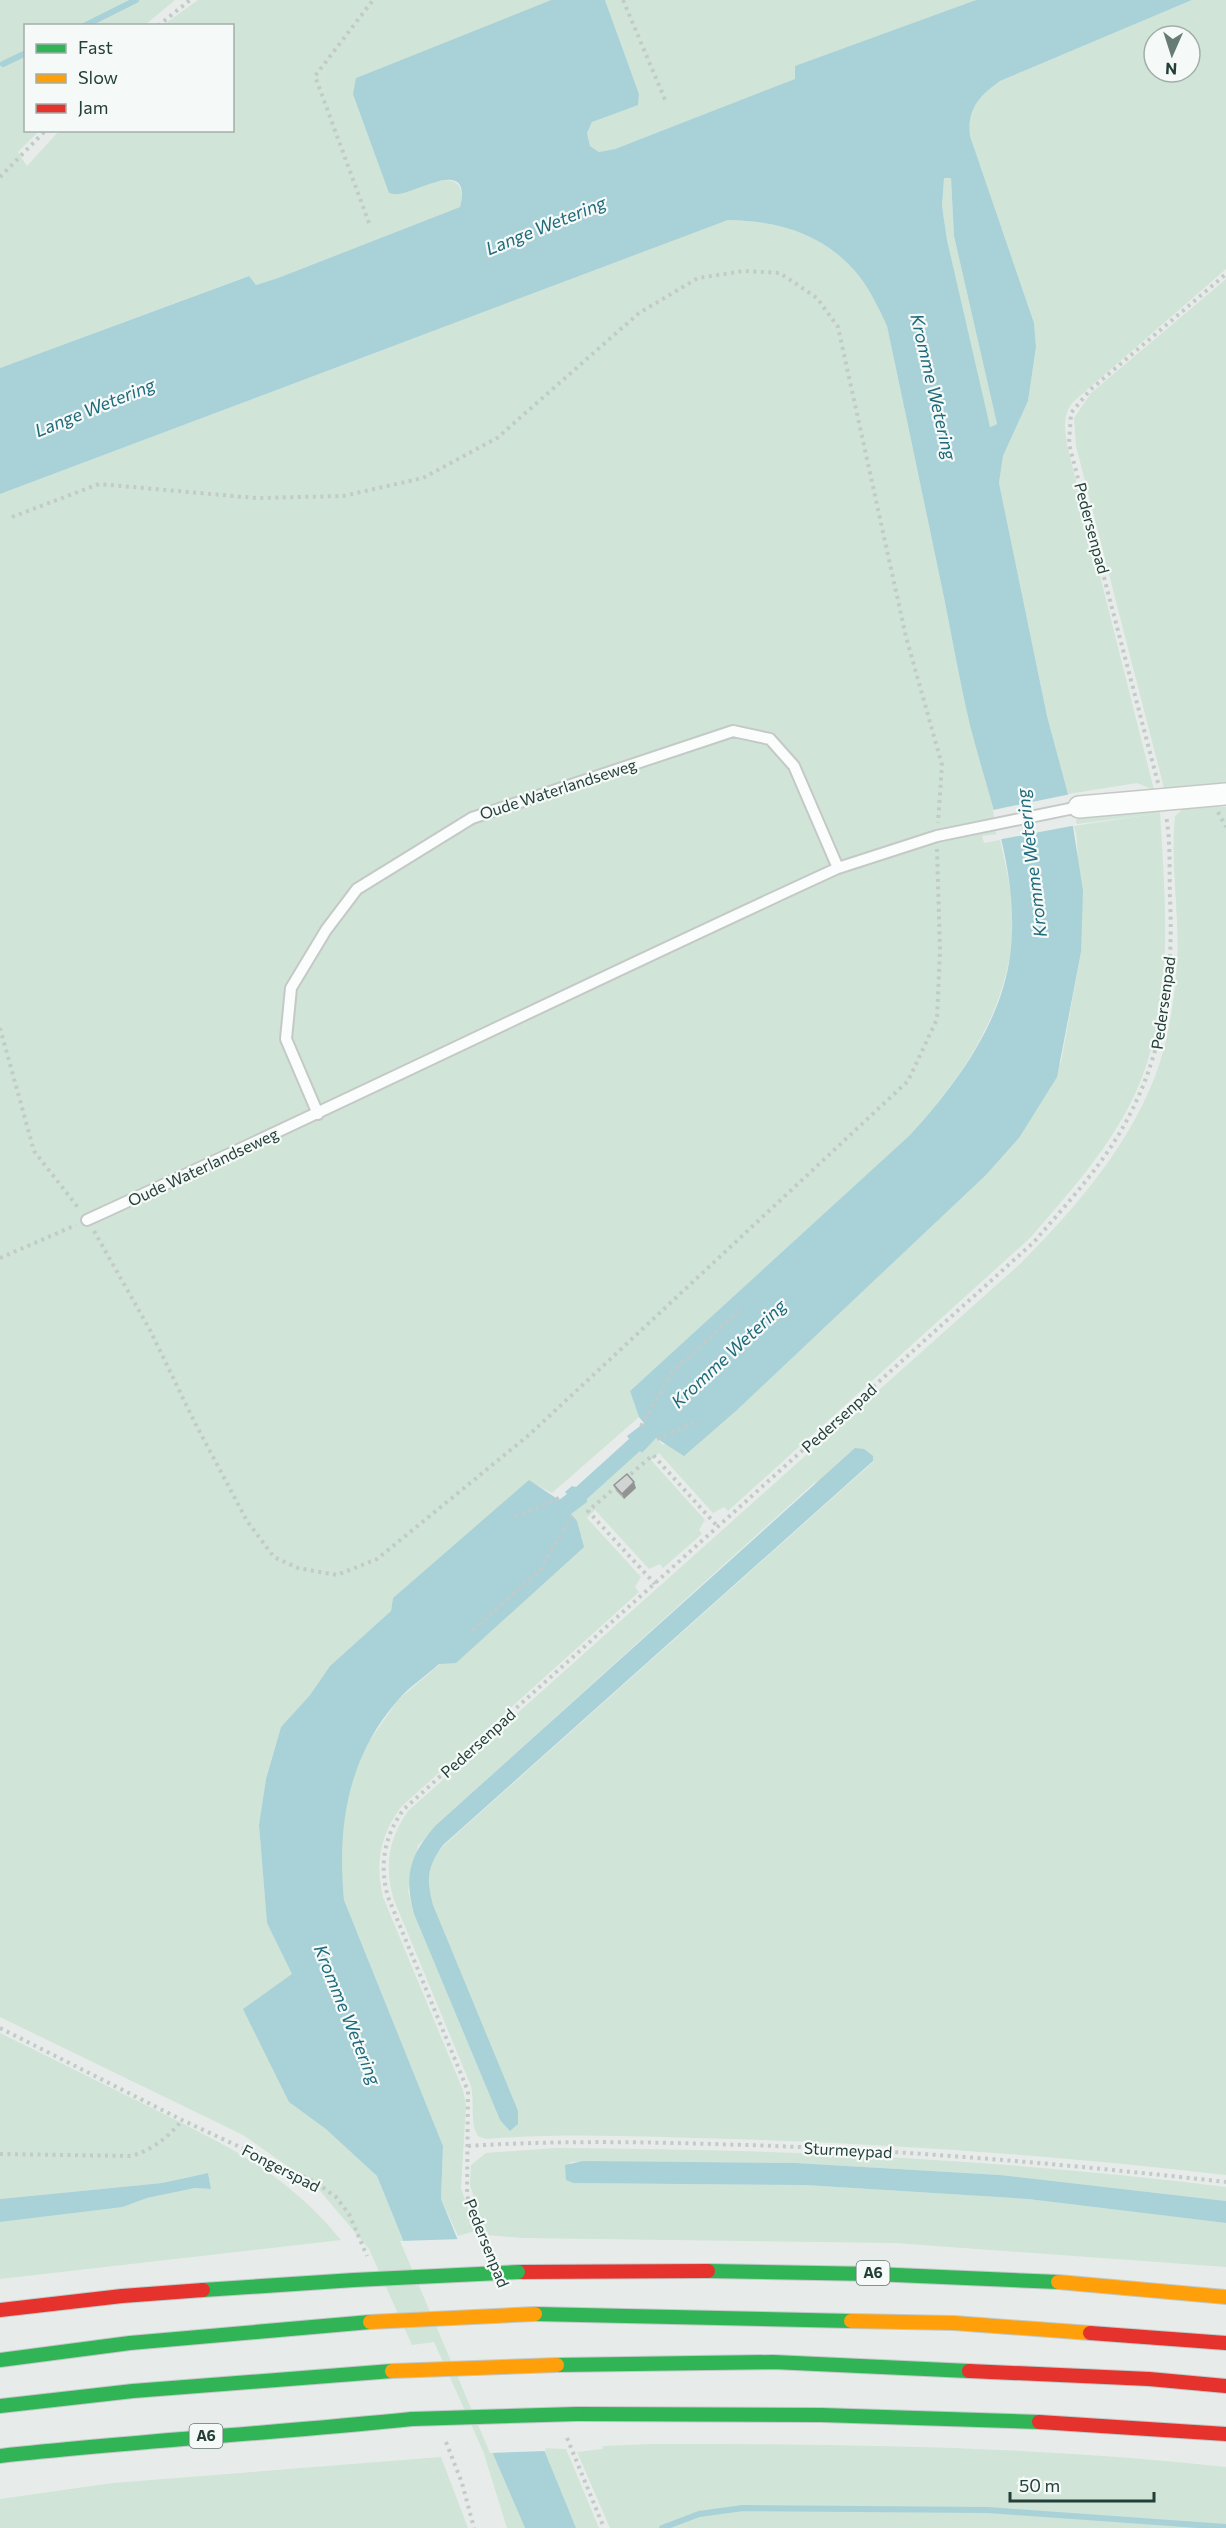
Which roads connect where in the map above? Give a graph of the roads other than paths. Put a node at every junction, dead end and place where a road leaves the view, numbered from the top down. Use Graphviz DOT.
graph roads {
  1 [pos="1226,794"];
  2 [pos="1079,807"];
  3 [pos="838,868"];
  4 [pos="318,1114"];
  5 [pos="87,1220"];
  6 [pos="1226,2297"];
  7 [pos="0,2310"];
  8 [pos="1226,2343"];
  9 [pos="0,2360"];
  10 [pos="1226,2386"];
  11 [pos="0,2406"];
  12 [pos="1226,2434"];
  13 [pos="0,2456"];
  1 -- 2 [label="street, Oude Waterlandseweg"];
  2 -- 3 [label="lane, Oude Waterlandseweg"];
  3 -- 4 [label="lane, Oude Waterlandseweg"];
  3 -- 4 [label="lane, Oude Waterlandseweg"];
  4 -- 5 [label="lane, Oude Waterlandseweg"];
  6 -- 7 [label="highway, A6, bridge"];
  8 -- 9 [label="highway, bridge"];
  10 -- 11 [label="highway, bridge"];
  12 -- 13 [label="highway, A6, bridge"];
}
